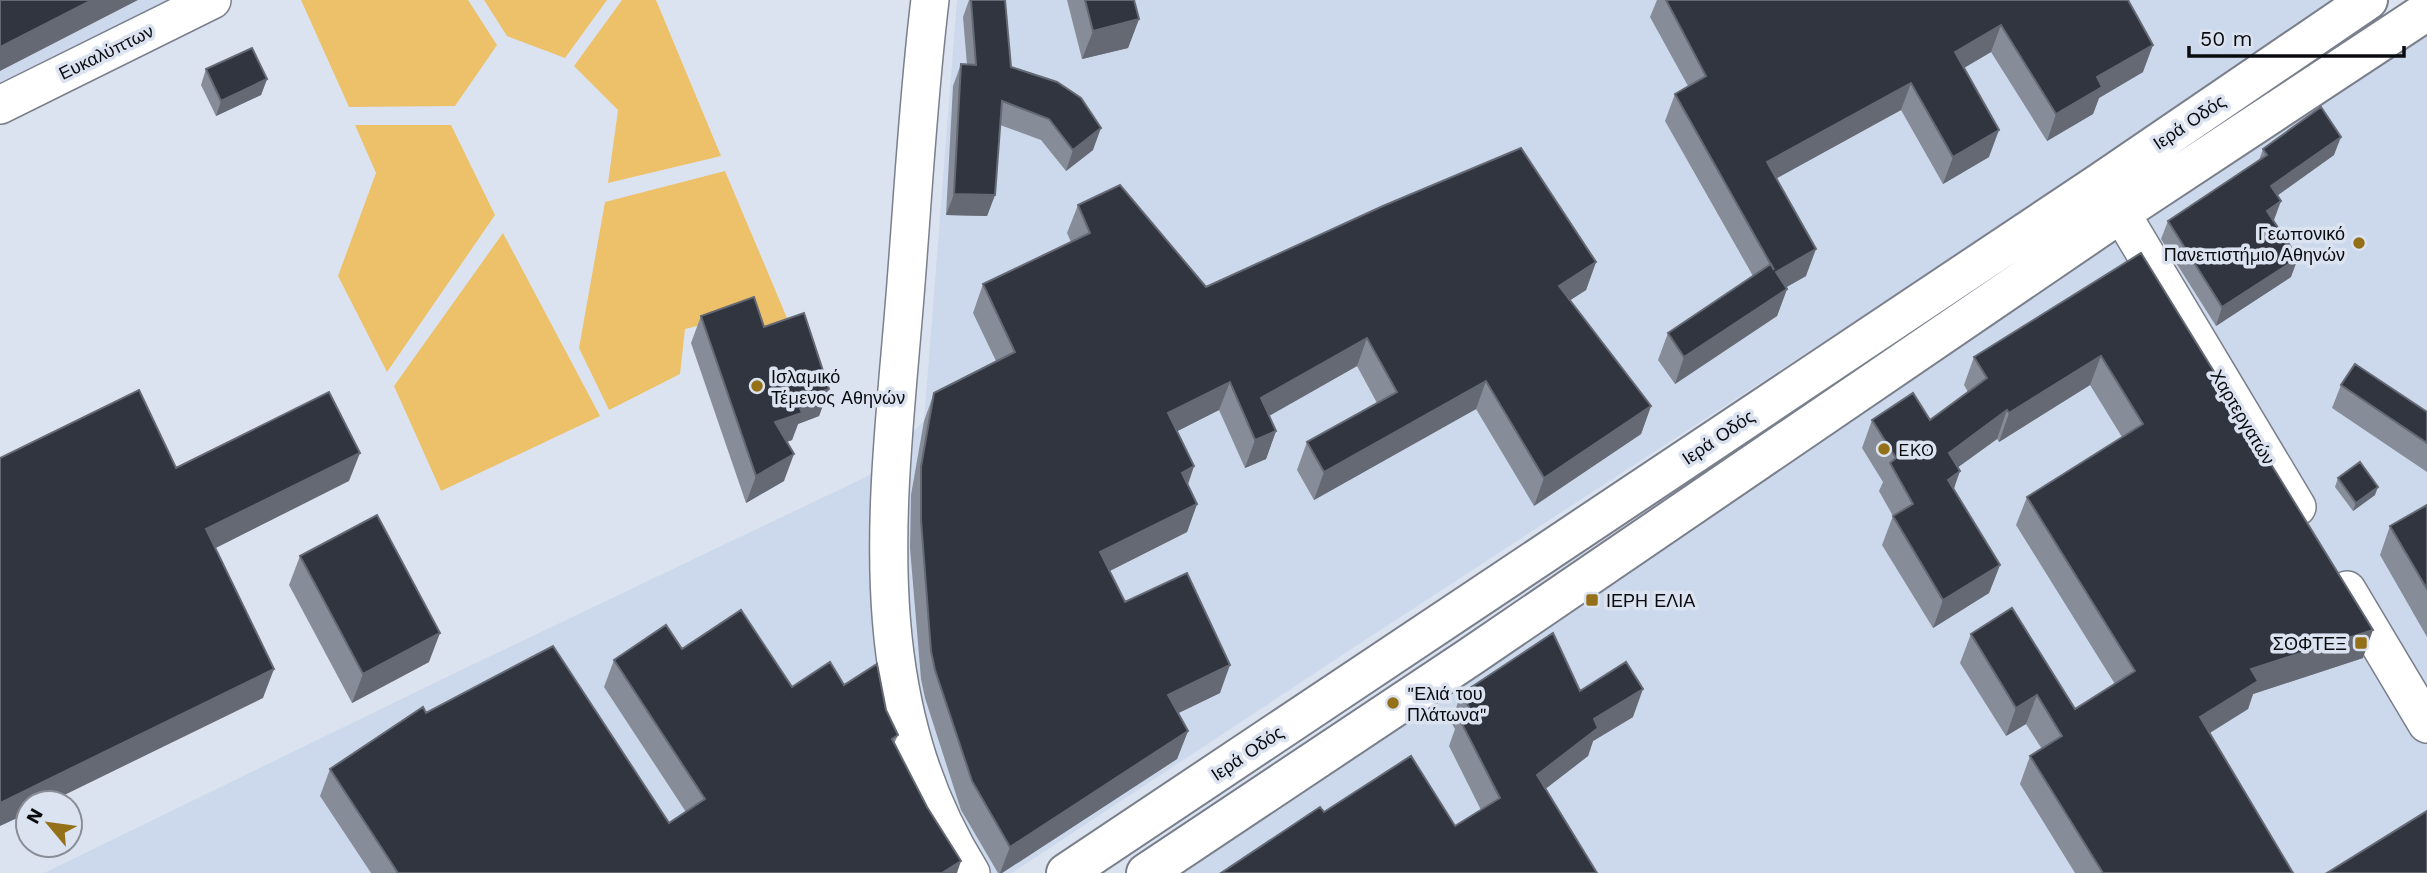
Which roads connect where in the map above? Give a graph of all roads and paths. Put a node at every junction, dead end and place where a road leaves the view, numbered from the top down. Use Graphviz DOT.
graph roads {
  1 [pos="212,0"];
  2 [pos="930,0"];
  3 [pos="2368,0"];
  4 [pos="2427,11"];
  5 [pos="0,105"];
  6 [pos="2111,197"];
  7 [pos="2427,724"];
  8 [pos="971,873"];
  9 [pos="1066,873"];
  10 [pos="1146,873"];
  1 -- 5 [label="street, Ευκαλύπτων"];
  2 -- 8 [label="street"];
  3 -- 6 [label="main road, Ιερά Οδός"];
  4 -- 6 [label="main road, Ιερά Οδός"];
  6 -- 7 [label="street, Χαρτεργατών"];
  6 -- 9 [label="main road, Ιερά Οδός"];
  6 -- 10 [label="main road, Ιερά Οδός"];
}
